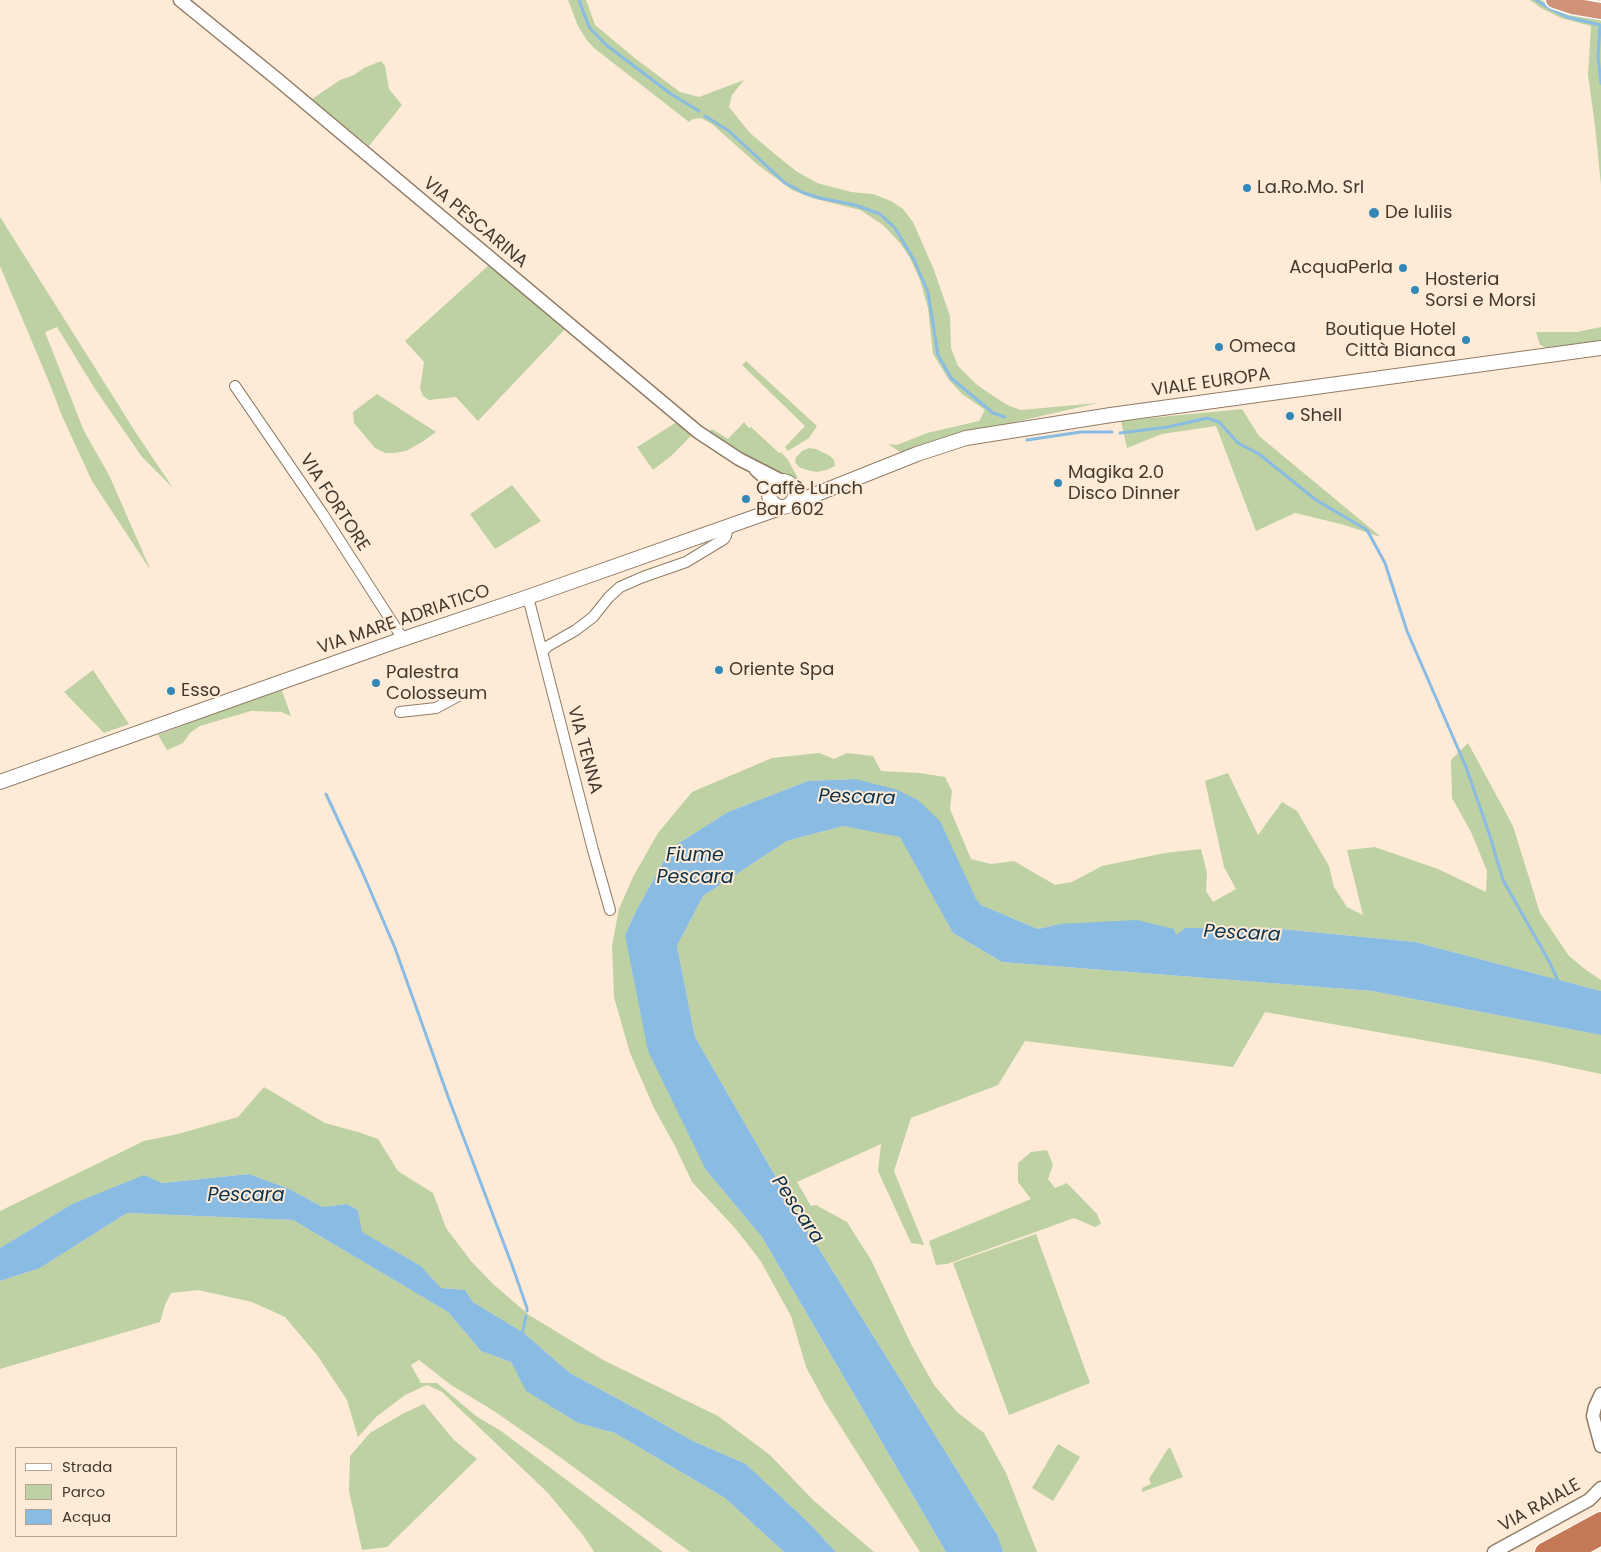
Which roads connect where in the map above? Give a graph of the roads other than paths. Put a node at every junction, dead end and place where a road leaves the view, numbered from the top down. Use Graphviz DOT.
graph roads {
  1 [pos="180,0"];
  2 [pos="1554,0"];
  3 [pos="1601,11"];
  4 [pos="1601,348"];
  5 [pos="236,386"];
  6 [pos="752,466"];
  7 [pos="784,481"];
  8 [pos="833,487"];
  9 [pos="768,495"];
  10 [pos="786,506"];
  11 [pos="752,517"];
  12 [pos="728,526"];
  13 [pos="528,597"];
  14 [pos="403,639"];
  15 [pos="542,652"];
  16 [pos="460,695"];
  17 [pos="400,712"];
  18 [pos="69,756"];
  19 [pos="6,784"];
  20 [pos="610,910"];
  21 [pos="1601,1394"];
  22 [pos="1601,1446"];
  23 [pos="1601,1488"];
  24 [pos="1601,1522"];
  25 [pos="1601,1536"];
  26 [pos="1494,1552"];
  27 [pos="1544,1552"];
  28 [pos="1572,1552"];
  1 -- 6 [label="street, VIA PESCARINA"];
  2 -- 3 [label="highway"];
  4 -- 8 [label="main road, VIALE EUROPA"];
  5 -- 14 [label="street, VIA FORTORE"];
  6 -- 7 [label="street, VIA PESCARINA"];
  6 -- 9 [label="street, VIA PESCARINA"];
  7 -- 8 [label="main road, VIALE EUROPA"];
  7 -- 9 [label="main road"];
  7 -- 10 [label="main road"];
  8 -- 10 [label="main road, VIALE EUROPA"];
  9 -- 10 [label="main road"];
  9 -- 11 [label="main road, VIA MARE ADRIATICO"];
  10 -- 11 [label="main road, VIA MARE ADRIATICO"];
  11 -- 12 [label="main road, VIA MARE ADRIATICO"];
  12 -- 13 [label="main road, VIA MARE ADRIATICO"];
  12 -- 15 [label="street"];
  13 -- 14 [label="main road, VIA MARE ADRIATICO"];
  13 -- 15 [label="street, VIA TENNA"];
  14 -- 18 [label="main road, VIA MARE ADRIATICO"];
  15 -- 20 [label="street, VIA TENNA"];
  16 -- 17 [label="street"];
  18 -- 19 [label="main road, VIA MARE ADRIATICO"];
  18 -- 19 [label="main road, VIA MARE ADRIATICO"];
  21 -- 22 [label="street"];
  23 -- 26 [label="street, VIA RAIALE"];
  24 -- 27 [label="highway"];
  25 -- 28 [label="highway"];
}
